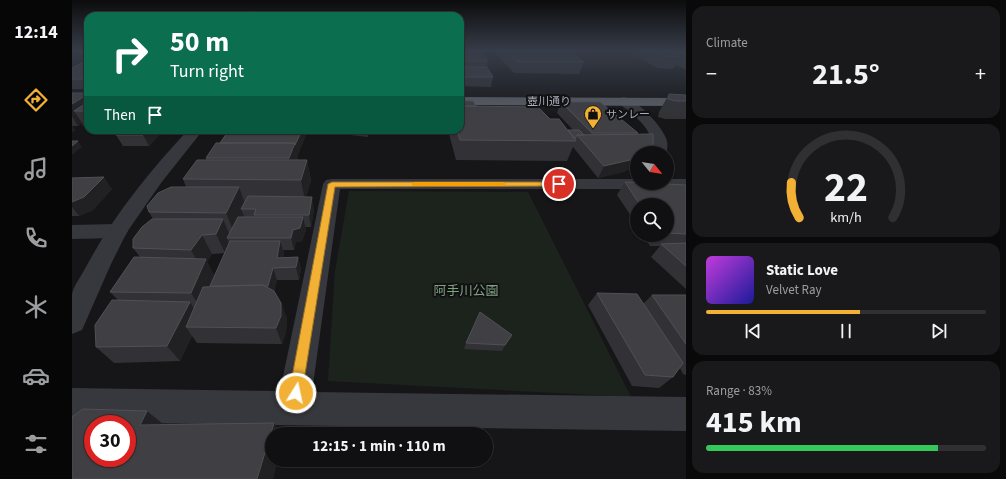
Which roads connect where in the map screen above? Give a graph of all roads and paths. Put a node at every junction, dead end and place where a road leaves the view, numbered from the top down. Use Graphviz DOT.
graph roads {
  1 [pos="464,101"];
  2 [pos="624,101"];
  3 [pos="686,102"];
  4 [pos="192,134"];
  5 [pos="659,146"];
  6 [pos="630,183"];
  7 [pos="674,184"];
  8 [pos="686,184"];
  9 [pos="72,232"];
  10 [pos="117,232"];
  11 [pos="72,322"];
  12 [pos="72,405"];
  13 [pos="293,407"];
  14 [pos="686,414"];
  1 -- 2 [label="highway, 壺川通り"];
  2 -- 3 [label="highway, 壺川通り"];
  2 -- 5 [label="street"];
  4 -- 10 [label="street"];
  6 -- 13 [label="street"];
  7 -- 8 [label="street"];
  9 -- 10 [label="street"];
  10 -- 11 [label="street"];
  12 -- 13 [label="street"];
  13 -- 14 [label="street"];
}
